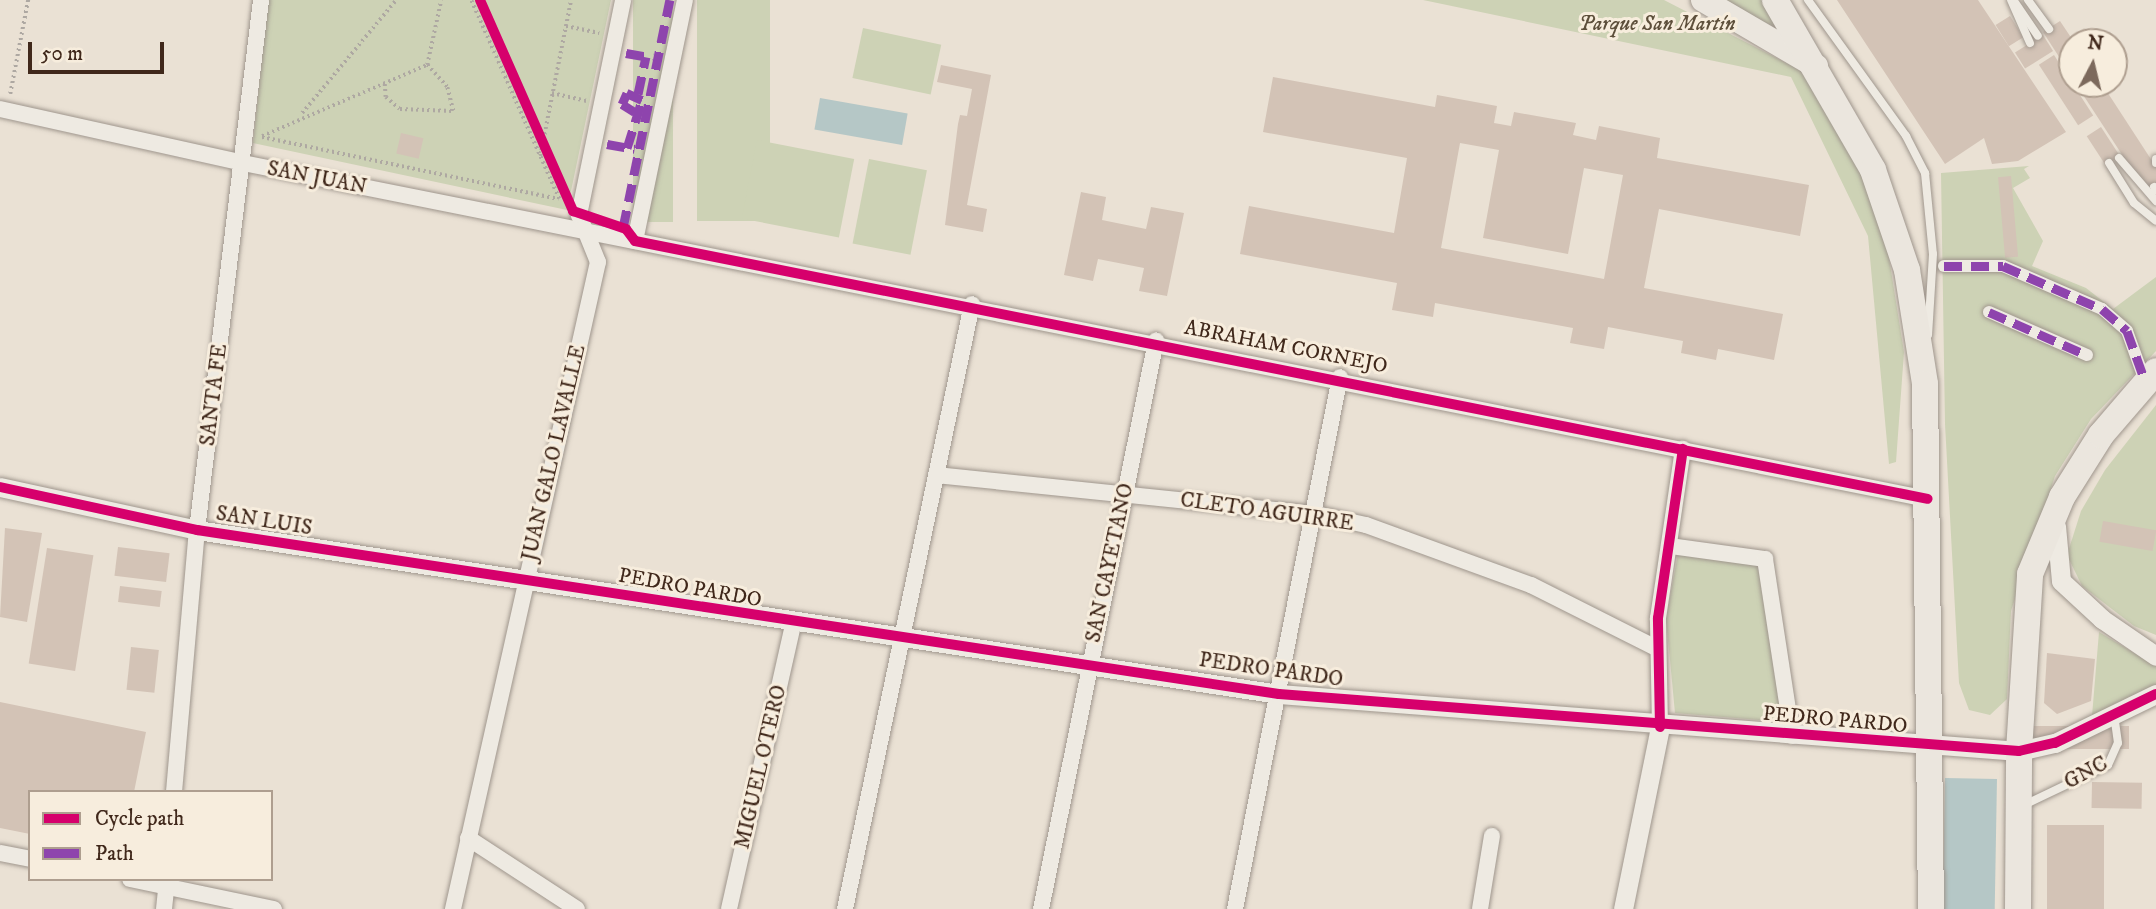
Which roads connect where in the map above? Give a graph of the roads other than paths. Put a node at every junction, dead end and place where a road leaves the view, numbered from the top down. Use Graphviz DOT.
graph roads {
  1 [pos="261,0"];
  2 [pos="623,0"];
  3 [pos="684,0"];
  4 [pos="1703,0"];
  5 [pos="1775,0"];
  6 [pos="1808,0"];
  7 [pos="2012,0"];
  8 [pos="2028,0"];
  9 [pos="2049,29"];
  10 [pos="2038,36"];
  11 [pos="2030,43"];
  12 [pos="1816,66"];
  13 [pos="3,109"];
  14 [pos="2119,158"];
  15 [pos="243,163"];
  16 [pos="2109,163"];
  17 [pos="2156,201"];
  18 [pos="2156,221"];
  19 [pos="585,231"];
  20 [pos="635,241"];
  21 [pos="1944,266"];
  22 [pos="972,304"];
  23 [pos="1989,312"];
  24 [pos="1156,341"];
  25 [pos="2087,355"];
  26 [pos="1340,377"];
  27 [pos="2151,377"];
  28 [pos="1925,384"];
  29 [pos="1683,449"];
  30 [pos="936,475"];
  31 [pos="0,487"];
  32 [pos="1126,494"];
  33 [pos="2062,497"];
  34 [pos="1928,499"];
  35 [pos="1316,514"];
  36 [pos="197,530"];
  37 [pos="1670,546"];
  38 [pos="524,580"];
  39 [pos="793,625"];
  40 [pos="903,637"];
  41 [pos="1658,649"];
  42 [pos="2156,656"];
  43 [pos="1089,662"];
  44 [pos="1279,694"];
  45 [pos="2156,694"];
  46 [pos="2114,715"];
  47 [pos="1660,727"];
  48 [pos="1792,736"];
  49 [pos="1931,747"];
  50 [pos="2019,751"];
  51 [pos="174,790"];
  52 [pos="2018,809"];
  53 [pos="1492,836"];
  54 [pos="468,838"];
  55 [pos="0,853"];
  56 [pos="28,859"];
  57 [pos="148,881"];
  58 [pos="166,883"];
  59 [pos="164,909"];
  60 [pos="274,909"];
  61 [pos="453,909"];
  62 [pos="577,909"];
  63 [pos="729,909"];
  64 [pos="845,909"];
  65 [pos="1041,909"];
  66 [pos="1235,909"];
  67 [pos="1480,909"];
  68 [pos="1623,909"];
  69 [pos="1931,909"];
  70 [pos="2018,909"];
  1 -- 15 [label="street, SANTA FE"];
  2 -- 19 [label="street, JUAN GALO LAVALLE"];
  3 -- 20 [label="street"];
  4 -- 12 [label="main road"];
  5 -- 12 [label="highway"];
  6 -- 28 [label="lane"];
  7 -- 10 [label="lane"];
  7 -- 11 [label="lane"];
  8 -- 9 [label="lane"];
  12 -- 28 [label="highway"];
  13 -- 15 [label="street, SAN JUAN"];
  14 -- 17 [label="lane"];
  15 -- 19 [label="street, SAN JUAN"];
  15 -- 36 [label="street, SANTA FE"];
  16 -- 18 [label="lane"];
  19 -- 20 [label="street, SAN JUAN"];
  19 -- 38 [label="street, JUAN GALO LAVALLE"];
  20 -- 22 [label="street, ABRAHAM CORNEJO"];
  21 -- 27 [label="street"];
  22 -- 24 [label="street, ABRAHAM CORNEJO"];
  22 -- 30 [label="street"];
  23 -- 25 [label="street"];
  24 -- 26 [label="street, ABRAHAM CORNEJO"];
  24 -- 32 [label="street, SAN CAYETANO"];
  26 -- 29 [label="street, ABRAHAM CORNEJO"];
  26 -- 35 [label="street"];
  27 -- 33 [label="highway"];
  28 -- 34 [label="highway"];
  29 -- 34 [label="street, ABRAHAM CORNEJO"];
  29 -- 37 [label="street"];
  30 -- 32 [label="street, CLETO AGUIRRE"];
  30 -- 40 [label="street"];
  31 -- 36 [label="street, SAN LUIS"];
  32 -- 35 [label="street, CLETO AGUIRRE"];
  32 -- 43 [label="street, SAN CAYETANO"];
  33 -- 42 [label="street"];
  33 -- 50 [label="highway"];
  34 -- 49 [label="highway"];
  35 -- 41 [label="street, CLETO AGUIRRE"];
  35 -- 44 [label="street"];
  36 -- 38 [label="street, SAN LUIS"];
  36 -- 51 [label="street, SANTA FE"];
  37 -- 41 [label="street"];
  37 -- 48 [label="street"];
  38 -- 39 [label="street, PEDRO PARDO"];
  38 -- 54 [label="street, JUAN GALO LAVALLE"];
  39 -- 40 [label="street, PEDRO PARDO"];
  39 -- 63 [label="street, MIGUEL OTERO"];
  40 -- 43 [label="street, PEDRO PARDO"];
  40 -- 64 [label="street"];
  41 -- 47 [label="street"];
  43 -- 44 [label="street, PEDRO PARDO"];
  43 -- 65 [label="street, SAN CAYETANO"];
  44 -- 47 [label="street, PEDRO PARDO"];
  44 -- 66 [label="street"];
  45 -- 46 [label="street, PEDRO PARDO"];
  46 -- 50 [label="street, PEDRO PARDO"];
  46 -- 52 [label="lane, GNC"];
  47 -- 48 [label="street, PEDRO PARDO"];
  47 -- 68 [label="street"];
  48 -- 49 [label="street, PEDRO PARDO"];
  49 -- 50 [label="street, PEDRO PARDO"];
  49 -- 69 [label="highway"];
  50 -- 52 [label="highway"];
  52 -- 70 [label="highway"];
  53 -- 67 [label="street"];
  54 -- 61 [label="street, JUAN GALO LAVALLE"];
  54 -- 62 [label="street"];
  55 -- 56 [label="street"];
  57 -- 58 [label="street"];
  58 -- 59 [label="street"];
  58 -- 60 [label="street"];
}
